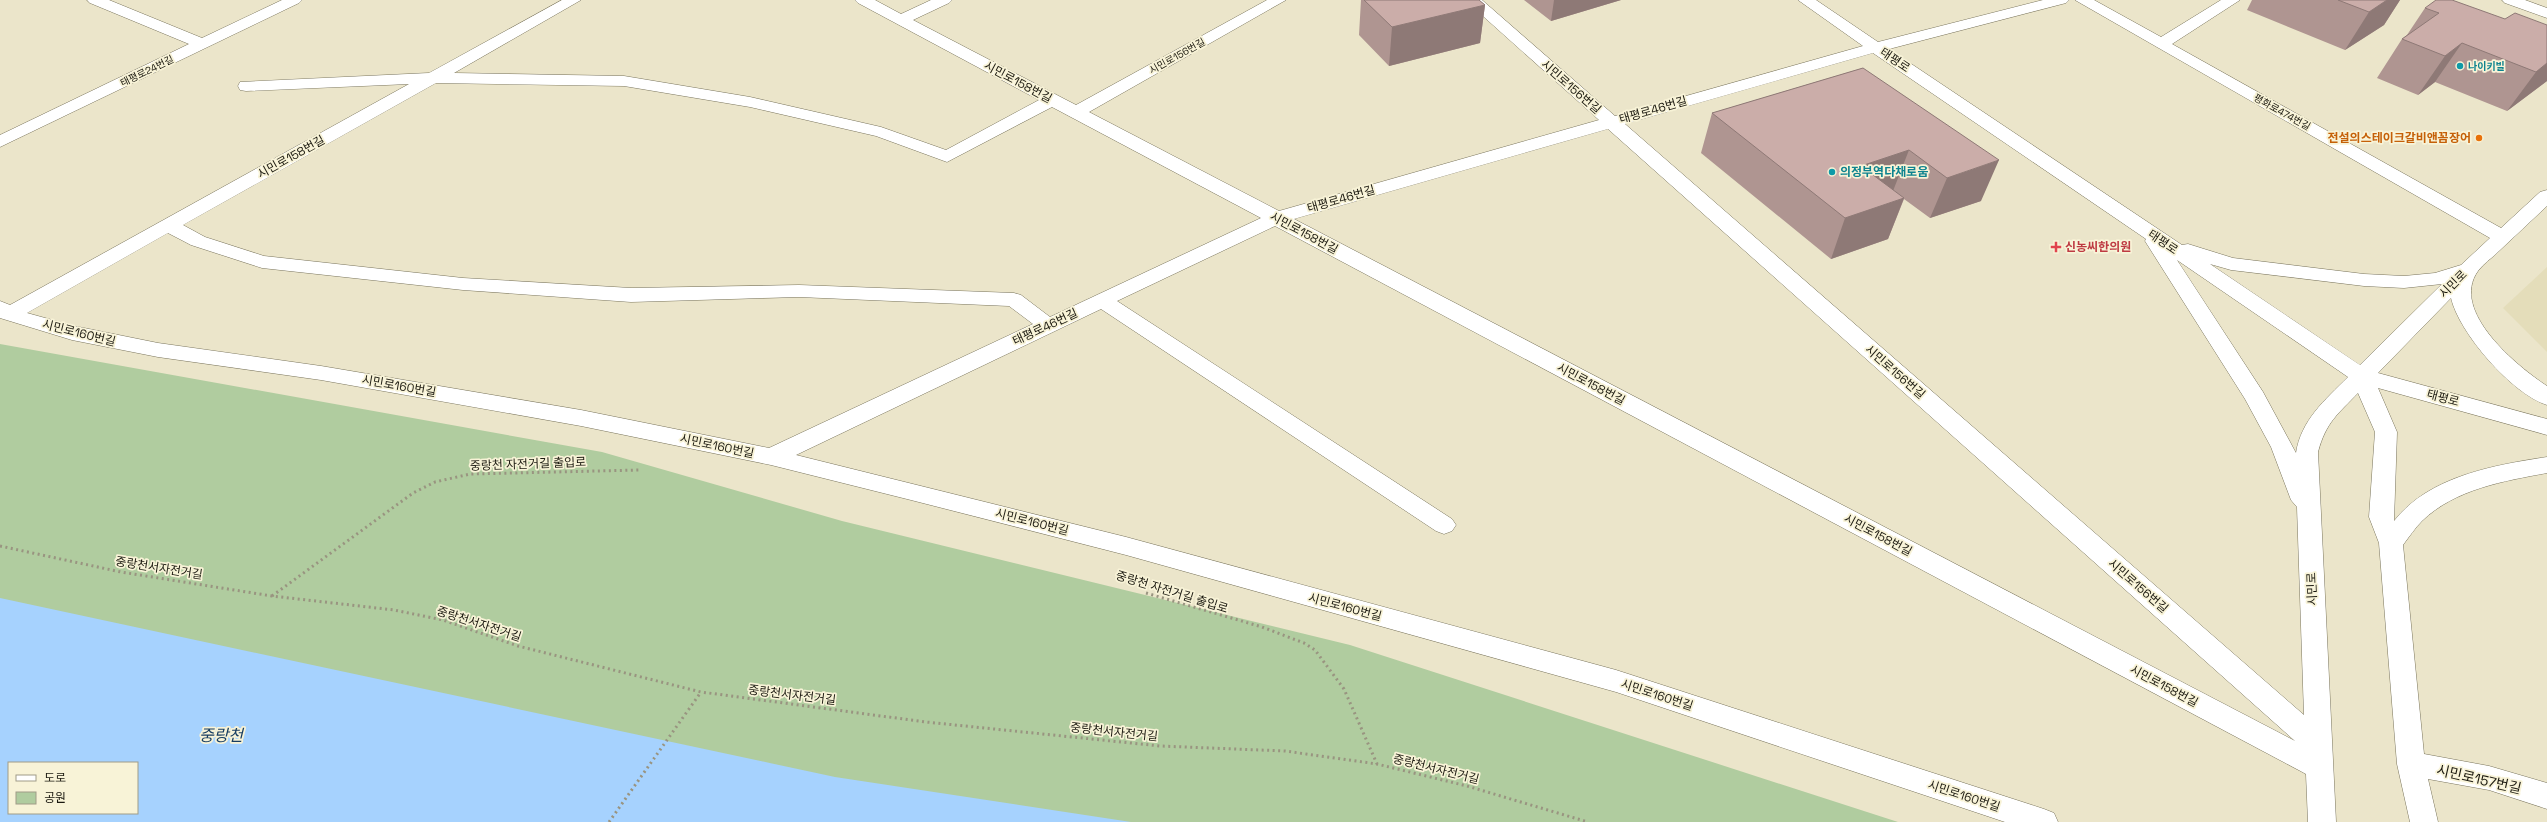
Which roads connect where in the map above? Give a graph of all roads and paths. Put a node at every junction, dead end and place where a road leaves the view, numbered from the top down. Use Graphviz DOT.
graph roads {
  1 [pos="95,0"];
  2 [pos="294,0"];
  3 [pos="573,0"];
  4 [pos="863,0"];
  5 [pos="944,0"];
  6 [pos="1278,0"];
  7 [pos="1473,0"];
  8 [pos="1806,0"];
  9 [pos="2061,0"];
  10 [pos="2083,0"];
  11 [pos="2232,0"];
  12 [pos="2510,0"];
  13 [pos="2547,13"];
  14 [pos="901,20"];
  15 [pos="202,44"];
  16 [pos="2161,44"];
  17 [pos="1876,47"];
  18 [pos="434,78"];
  19 [pos="246,86"];
  20 [pos="1052,100"];
  21 [pos="1075,112"];
  22 [pos="1611,122"];
  23 [pos="0,142"];
  24 [pos="2544,203"];
  25 [pos="1276,218"];
  26 [pos="169,226"];
  27 [pos="2150,233"];
  28 [pos="2502,237"];
  29 [pos="2468,269"];
  30 [pos="1101,300"];
  31 [pos="4,311"];
  32 [pos="1048,325"];
  33 [pos="2362,376"];
  34 [pos="2547,397"];
  35 [pos="2547,427"];
  36 [pos="771,457"];
  37 [pos="2547,465"];
  38 [pos="644,470"];
  39 [pos="2309,516"];
  40 [pos="1444,524"];
  41 [pos="2391,543"];
  42 [pos="0,546"];
  43 [pos="1140,591"];
  44 [pos="272,596"];
  45 [pos="701,692"];
  46 [pos="2318,756"];
  47 [pos="1377,764"];
  48 [pos="2411,764"];
  49 [pos="2547,796"];
  50 [pos="609,822"];
  51 [pos="1588,822"];
  52 [pos="2044,822"];
  53 [pos="2322,822"];
  54 [pos="2424,822"];
  1 -- 15 [label="street"];
  2 -- 15 [label="street, 태평로24번길"];
  3 -- 18 [label="street, 시민로158번길"];
  4 -- 14 [label="street, 시민로158번길"];
  5 -- 14 [label="street"];
  6 -- 21 [label="street, 시민로156번길"];
  7 -- 22 [label="street, 시민로156번길"];
  8 -- 17 [label="street, 태평로"];
  9 -- 17 [label="street, 태평로46번길"];
  10 -- 16 [label="street, 평화로474번길"];
  11 -- 16 [label="street"];
  12 -- 13 [label="street"];
  14 -- 20 [label="street, 시민로158번길"];
  15 -- 23 [label="street, 태평로24번길"];
  16 -- 28 [label="street, 평화로474번길"];
  17 -- 22 [label="street, 태평로46번길"];
  17 -- 27 [label="street, 태평로"];
  18 -- 19 [label="street"];
  18 -- 20 [label="street"];
  18 -- 26 [label="street, 시민로158번길"];
  20 -- 21 [label="street, 시민로158번길"];
  21 -- 25 [label="street, 시민로158번길"];
  22 -- 25 [label="street, 태평로46번길"];
  22 -- 46 [label="street, 시민로156번길"];
  24 -- 28 [label="street, 시민로"];
  25 -- 30 [label="street, 태평로46번길"];
  25 -- 46 [label="street, 시민로158번길"];
  26 -- 31 [label="street, 시민로158번길"];
  26 -- 32 [label="street"];
  27 -- 29 [label="street"];
  27 -- 33 [label="street, 태평로"];
  27 -- 39 [label="street"];
  28 -- 29 [label="street, 시민로"];
  29 -- 33 [label="street, 시민로"];
  29 -- 34 [label="street"];
  30 -- 32 [label="street, 태평로46번길"];
  30 -- 40 [label="street"];
  31 -- 36 [label="street, 시민로160번길"];
  32 -- 36 [label="street, 태평로46번길"];
  33 -- 35 [label="street, 태평로"];
  33 -- 39 [label="street, 시민로"];
  33 -- 41 [label="street"];
  36 -- 52 [label="street, 시민로160번길"];
  37 -- 41 [label="street"];
  38 -- 44 [label="path, 중랑천 자전거길 출입로"];
  39 -- 46 [label="street, 시민로"];
  41 -- 48 [label="street"];
  42 -- 44 [label="path, 중랑천서자전거길"];
  43 -- 47 [label="path, 중랑천 자전거길 출입로"];
  44 -- 45 [label="path, 중랑천서자전거길"];
  45 -- 47 [label="path, 중랑천서자전거길"];
  45 -- 50 [label="path"];
  46 -- 53 [label="street, 시민로"];
  47 -- 51 [label="path, 중랑천서자전거길"];
  48 -- 49 [label="street, 시민로157번길"];
  48 -- 54 [label="street"];
}
